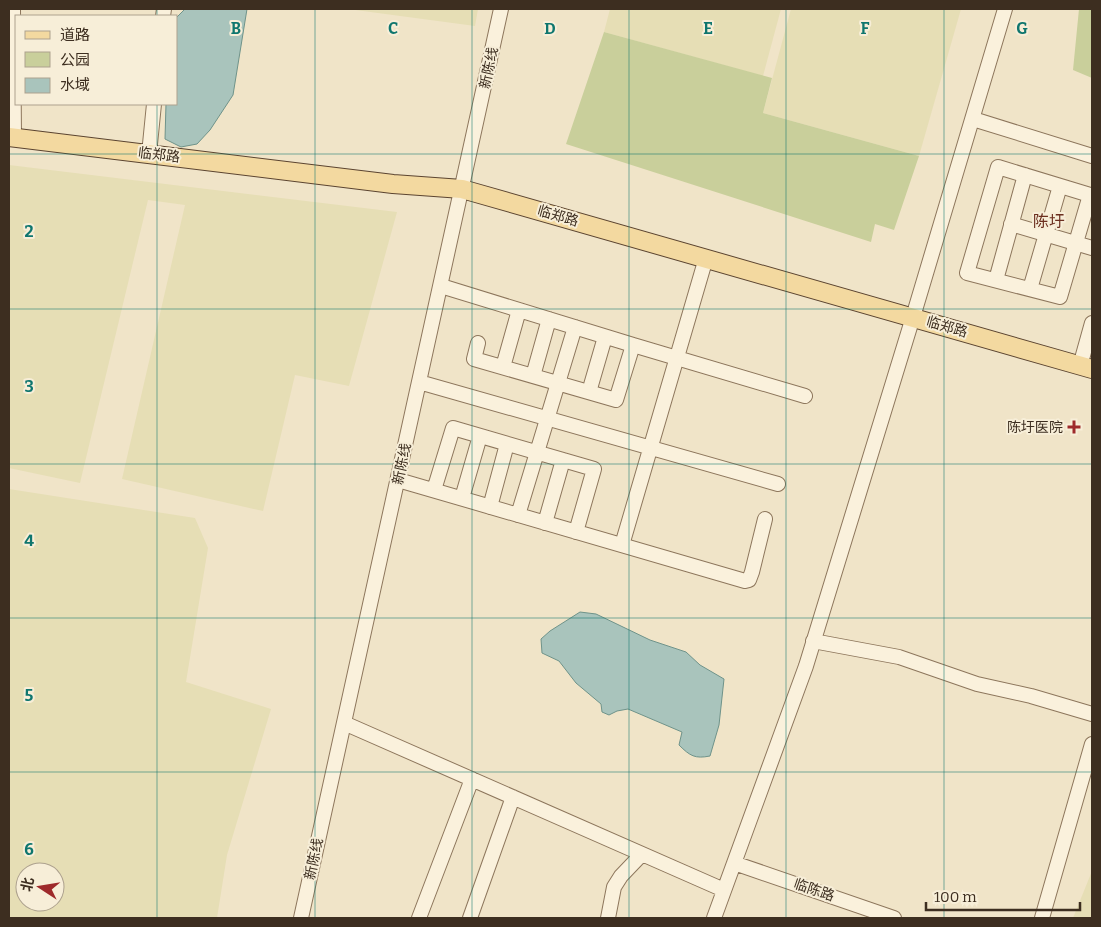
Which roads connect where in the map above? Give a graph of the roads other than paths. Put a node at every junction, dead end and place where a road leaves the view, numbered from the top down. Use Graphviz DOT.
graph roads {
  1 [pos="13,9"];
  2 [pos="502,9"];
  3 [pos="1005,9"];
  4 [pos="154,105"];
  5 [pos="972,119"];
  6 [pos="11,137"];
  7 [pos="149,154"];
  8 [pos="1092,156"];
  9 [pos="1025,175"];
  10 [pos="1060,186"];
  11 [pos="462,189"];
  12 [pos="1011,224"];
  13 [pos="1046,234"];
  14 [pos="1076,243"];
  15 [pos="1092,248"];
  16 [pos="706,258"];
  17 [pos="996,280"];
  18 [pos="441,286"];
  19 [pos="1030,289"];
  20 [pos="519,310"];
  21 [pos="913,317"];
  22 [pos="549,319"];
  23 [pos="1092,323"];
  24 [pos="575,327"];
  25 [pos="605,337"];
  26 [pos="478,342"];
  27 [pos="632,345"];
  28 [pos="677,358"];
  29 [pos="503,367"];
  30 [pos="1086,368"];
  31 [pos="533,376"];
  32 [pos="419,382"];
  33 [pos="558,383"];
  34 [pos="589,392"];
  35 [pos="804,396"];
  36 [pos="547,418"];
  37 [pos="480,436"];
  38 [pos="507,444"];
  39 [pos="650,447"];
  40 [pos="537,453"];
  41 [pos="563,460"];
  42 [pos="398,480"];
  43 [pos="778,484"];
  44 [pos="434,490"];
  45 [pos="462,498"];
  46 [pos="490,507"];
  47 [pos="518,515"];
  48 [pos="765,519"];
  49 [pos="545,523"];
  50 [pos="576,532"];
  51 [pos="622,545"];
  52 [pos="813,641"];
  53 [pos="1092,714"];
  54 [pos="344,723"];
  55 [pos="1092,744"];
  56 [pos="472,779"];
  57 [pos="513,797"];
  58 [pos="642,854"];
  59 [pos="734,862"];
  60 [pos="724,890"];
  61 [pos="301,918"];
  62 [pos="419,918"];
  63 [pos="470,918"];
  64 [pos="608,918"];
  65 [pos="714,918"];
  66 [pos="894,918"];
  67 [pos="1042,918"];
  1 -- 6 [label="street"];
  2 -- 11 [label="street, 新陈线"];
  3 -- 5 [label="street"];
  4 -- 7 [label="street"];
  5 -- 8 [label="street"];
  5 -- 21 [label="street"];
  6 -- 7 [label="main road, 临郑路"];
  7 -- 11 [label="main road, 临郑路"];
  9 -- 10 [label="street"];
  9 -- 12 [label="street"];
  9 -- 17 [label="street"];
  10 -- 13 [label="street"];
  10 -- 14 [label="street"];
  11 -- 16 [label="main road, 临郑路"];
  11 -- 18 [label="street, 新陈线"];
  12 -- 13 [label="street"];
  12 -- 17 [label="street"];
  13 -- 14 [label="street"];
  13 -- 19 [label="street"];
  14 -- 15 [label="street"];
  14 -- 19 [label="street"];
  16 -- 21 [label="main road, 临郑路"];
  16 -- 28 [label="street"];
  17 -- 19 [label="street"];
  18 -- 20 [label="street"];
  18 -- 32 [label="street, 新陈线"];
  20 -- 22 [label="street"];
  20 -- 29 [label="street"];
  21 -- 30 [label="main road, 临郑路"];
  21 -- 52 [label="street"];
  22 -- 24 [label="street"];
  22 -- 31 [label="street"];
  23 -- 30 [label="street"];
  24 -- 25 [label="street"];
  24 -- 33 [label="street"];
  25 -- 27 [label="street"];
  25 -- 34 [label="street"];
  26 -- 29 [label="street"];
  27 -- 28 [label="street"];
  27 -- 34 [label="street"];
  28 -- 35 [label="street"];
  28 -- 39 [label="street"];
  29 -- 31 [label="street"];
  31 -- 33 [label="street"];
  32 -- 36 [label="street"];
  32 -- 42 [label="street, 新陈线"];
  33 -- 34 [label="street"];
  33 -- 36 [label="street"];
  36 -- 39 [label="street"];
  36 -- 40 [label="street"];
  37 -- 38 [label="street"];
  37 -- 44 [label="street"];
  37 -- 45 [label="street"];
  38 -- 40 [label="street"];
  38 -- 46 [label="street"];
  39 -- 43 [label="street"];
  39 -- 51 [label="street"];
  40 -- 41 [label="street"];
  40 -- 47 [label="street"];
  41 -- 49 [label="street"];
  41 -- 50 [label="street"];
  42 -- 44 [label="street"];
  42 -- 54 [label="street, 新陈线"];
  44 -- 45 [label="street"];
  45 -- 46 [label="street"];
  46 -- 47 [label="street"];
  47 -- 49 [label="street"];
  48 -- 51 [label="street"];
  49 -- 50 [label="street"];
  50 -- 51 [label="street"];
  52 -- 53 [label="street"];
  52 -- 59 [label="street"];
  54 -- 56 [label="street"];
  54 -- 61 [label="street, 新陈线"];
  55 -- 67 [label="street"];
  56 -- 57 [label="street"];
  56 -- 62 [label="street"];
  57 -- 58 [label="street"];
  57 -- 63 [label="street"];
  58 -- 60 [label="street"];
  58 -- 64 [label="street"];
  59 -- 60 [label="street"];
  59 -- 66 [label="street, 临陈路"];
  60 -- 65 [label="street"];
}
